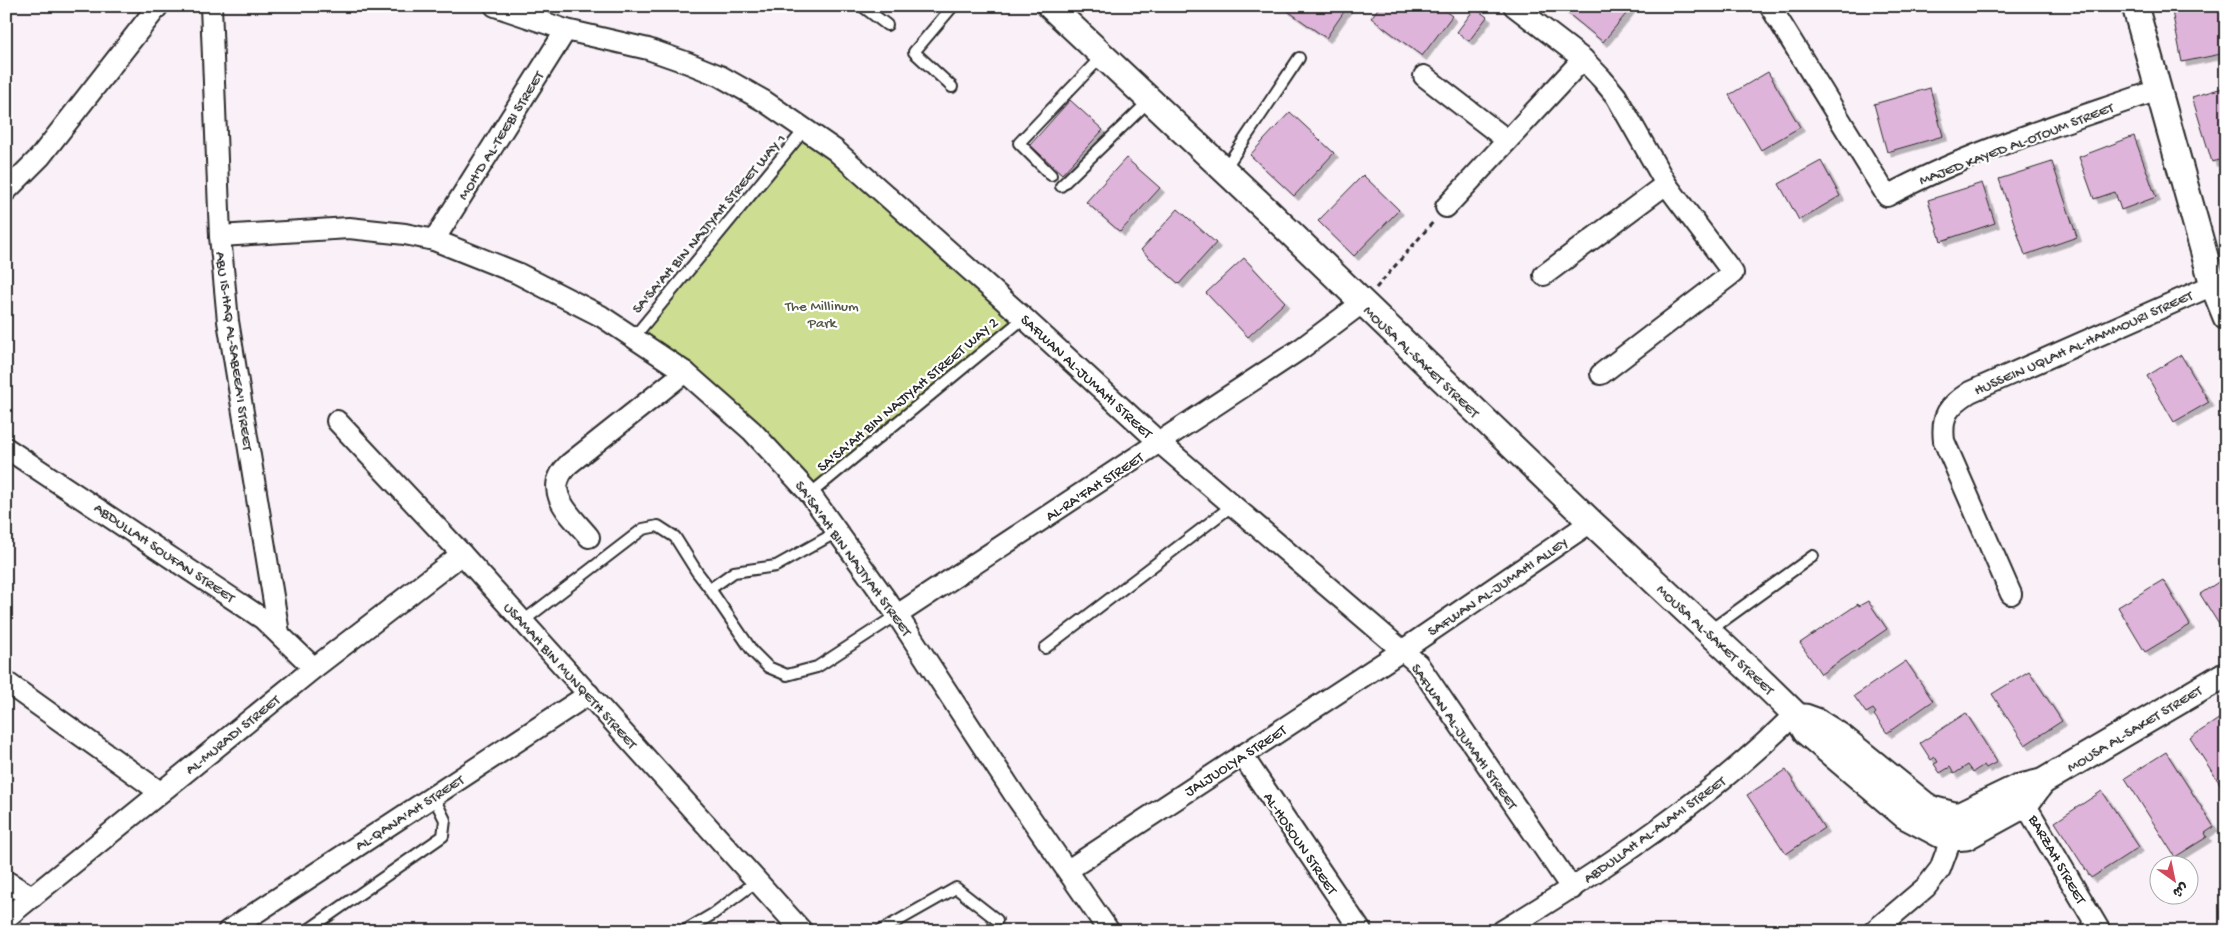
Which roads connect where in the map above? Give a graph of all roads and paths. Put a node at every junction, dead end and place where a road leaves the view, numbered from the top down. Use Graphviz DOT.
graph roads {
  1 [pos="158,6"];
  2 [pos="211,6"];
  3 [pos="495,6"];
  4 [pos="862,6"];
  5 [pos="953,6"];
  6 [pos="1050,6"];
  7 [pos="1514,6"];
  8 [pos="1771,6"];
  9 [pos="2136,6"];
  10 [pos="887,25"];
  11 [pos="566,30"];
  12 [pos="1103,55"];
  13 [pos="1299,58"];
  14 [pos="1583,59"];
  15 [pos="1424,76"];
  16 [pos="952,87"];
  17 [pos="2158,90"];
  18 [pos="1150,100"];
  19 [pos="805,129"];
  20 [pos="1507,140"];
  21 [pos="1224,171"];
  22 [pos="1051,175"];
  23 [pos="1666,184"];
  24 [pos="1061,186"];
  25 [pos="6,192"];
  26 [pos="1446,207"];
  27 [pos="220,236"];
  28 [pos="434,240"];
  29 [pos="1544,274"];
  30 [pos="2213,285"];
  31 [pos="1362,303"];
  32 [pos="2226,317"];
  33 [pos="1024,318"];
  34 [pos="634,337"];
  35 [pos="686,372"];
  36 [pos="1601,374"];
  37 [pos="337,421"];
  38 [pos="1160,443"];
  39 [pos="6,448"];
  40 [pos="810,494"];
  41 [pos="1233,505"];
  42 [pos="1591,522"];
  43 [pos="837,532"];
  44 [pos="589,537"];
  45 [pos="462,554"];
  46 [pos="1813,556"];
  47 [pos="710,589"];
  48 [pos="2011,594"];
  49 [pos="897,615"];
  50 [pos="522,622"];
  51 [pos="1708,631"];
  52 [pos="279,634"];
  53 [pos="1045,648"];
  54 [pos="1403,650"];
  55 [pos="314,668"];
  56 [pos="2226,674"];
  57 [pos="6,682"];
  58 [pos="589,694"];
  59 [pos="1796,714"];
  60 [pos="1242,755"];
  61 [pos="160,792"];
  62 [pos="433,796"];
  63 [pos="2021,796"];
  64 [pos="1955,827"];
  65 [pos="1068,870"];
  66 [pos="6,881"];
  67 [pos="757,881"];
  68 [pos="1572,889"];
  69 [pos="32,896"];
  70 [pos="6,918"];
  71 [pos="997,920"];
  72 [pos="308,930"];
  73 [pos="228,931"];
  74 [pos="684,931"];
  75 [pos="802,931"];
  76 [pos="880,931"];
  77 [pos="1109,931"];
  78 [pos="1361,931"];
  79 [pos="1502,931"];
  80 [pos="1874,931"];
  81 [pos="2100,931"];
  1 -- 25 [label="street"];
  2 -- 27 [label="street, ABU IS-HAQ AL-SABEEA'I STREET"];
  3 -- 11 [label="street, SAFWAN AL-JUMAHI STREET"];
  4 -- 10 [label="lane"];
  5 -- 16 [label="lane"];
  6 -- 12 [label="street, MOUSA AL-SAKET STREET"];
  7 -- 14 [label="street"];
  8 -- 17 [label="street, MAJED KAYED AL-OTOUM STREET"];
  9 -- 17 [label="street"];
  11 -- 19 [label="street, SAFWAN AL-JUMAHI STREET"];
  11 -- 28 [label="street, MOH'D AL-TEEBI STREET"];
  12 -- 18 [label="street, MOUSA AL-SAKET STREET"];
  12 -- 22 [label="lane"];
  13 -- 21 [label="lane"];
  14 -- 20 [label="street"];
  14 -- 23 [label="street"];
  15 -- 20 [label="street"];
  17 -- 30 [label="street"];
  18 -- 21 [label="street, MOUSA AL-SAKET STREET"];
  18 -- 24 [label="lane"];
  19 -- 33 [label="street, SAFWAN AL-JUMAHI STREET"];
  19 -- 34 [label="lane, SA'SA'AH BIN NAJIYAH STREET WAY 1"];
  20 -- 26 [label="street"];
  21 -- 31 [label="street, MOUSA AL-SAKET STREET"];
  23 -- 29 [label="street"];
  23 -- 36 [label="street"];
  26 -- 31 [label="path"];
  27 -- 28 [label="street, SA'SA'AH BIN NAJIYAH STREET"];
  27 -- 52 [label="street, ABU IS-HAQ AL-SABEEA'I STREET"];
  28 -- 34 [label="street, SA'SA'AH BIN NAJIYAH STREET"];
  30 -- 32 [label="street"];
  30 -- 48 [label="street, HUSSEIN UQLAH AL-HAMMOURI STREET"];
  31 -- 38 [label="street, AL-RA'FAH STREET"];
  31 -- 42 [label="street, MOUSA AL-SAKET STREET"];
  33 -- 38 [label="street, SAFWAN AL-JUMAHI STREET"];
  33 -- 40 [label="lane, SA'SA'AH BIN NAJIYAH STREET WAY 2"];
  34 -- 35 [label="street, SA'SA'AH BIN NAJIYAH STREET"];
  35 -- 40 [label="street, SA'SA'AH BIN NAJIYAH STREET"];
  35 -- 44 [label="street"];
  37 -- 45 [label="street, USAMAH BIN MUNQETH STREET"];
  38 -- 41 [label="street, SAFWAN AL-JUMAHI STREET"];
  38 -- 49 [label="street, AL-RA'FAH STREET"];
  39 -- 52 [label="street, ABDULLAH SOUFAN STREET"];
  40 -- 43 [label="street, SA'SA'AH BIN NAJIYAH STREET"];
  41 -- 53 [label="lane"];
  41 -- 54 [label="street, SAFWAN AL-JUMAHI STREET"];
  42 -- 51 [label="street, MOUSA AL-SAKET STREET"];
  42 -- 54 [label="street, SAFWAN AL-JUMAHI ALLEY"];
  43 -- 47 [label="lane"];
  43 -- 49 [label="street, SA'SA'AH BIN NAJIYAH STREET"];
  45 -- 50 [label="street, USAMAH BIN MUNQETH STREET"];
  45 -- 55 [label="street, AL-MURADI STREET"];
  46 -- 51 [label="lane"];
  47 -- 49 [label="lane"];
  47 -- 50 [label="lane"];
  49 -- 65 [label="street, SA'SA'AH BIN NAJIYAH STREET"];
  50 -- 58 [label="street, USAMAH BIN MUNQETH STREET"];
  51 -- 59 [label="street, MOUSA AL-SAKET STREET"];
  52 -- 55 [label="street, ABDULLAH SOUFAN STREET"];
  54 -- 60 [label="street, JALJUOLYA STREET"];
  54 -- 68 [label="street, SAFWAN AL-JUMAHI STREET"];
  55 -- 61 [label="street, AL-MURADI STREET"];
  56 -- 63 [label="street, MOUSA AL-SAKET STREET"];
  57 -- 61 [label="street"];
  58 -- 62 [label="street, AL-QANA'AH STREET"];
  58 -- 67 [label="street, USAMAH BIN MUNQETH STREET"];
  59 -- 64 [label="street, MOUSA AL-SAKET STREET"];
  59 -- 68 [label="street, ABDULLAH AL-ALAMI STREET"];
  60 -- 65 [label="street, JALJUOLYA STREET"];
  60 -- 78 [label="street, AL-HOSOUN STREET"];
  61 -- 69 [label="street, AL-MURADI STREET"];
  62 -- 72 [label="lane"];
  62 -- 73 [label="street, AL-QANA'AH STREET"];
  63 -- 64 [label="street, MOUSA AL-SAKET STREET"];
  63 -- 81 [label="street, BARZAH STREET"];
  64 -- 80 [label="street"];
  65 -- 77 [label="street, SA'SA'AH BIN NAJIYAH STREET"];
  66 -- 69 [label="street"];
  67 -- 74 [label="lane"];
  67 -- 75 [label="street, USAMAH BIN MUNQETH STREET"];
  68 -- 79 [label="street, ABDULLAH AL-ALAMI STREET"];
  69 -- 70 [label="street, AL-MURADI STREET"];
  71 -- 76 [label="lane"];
}
